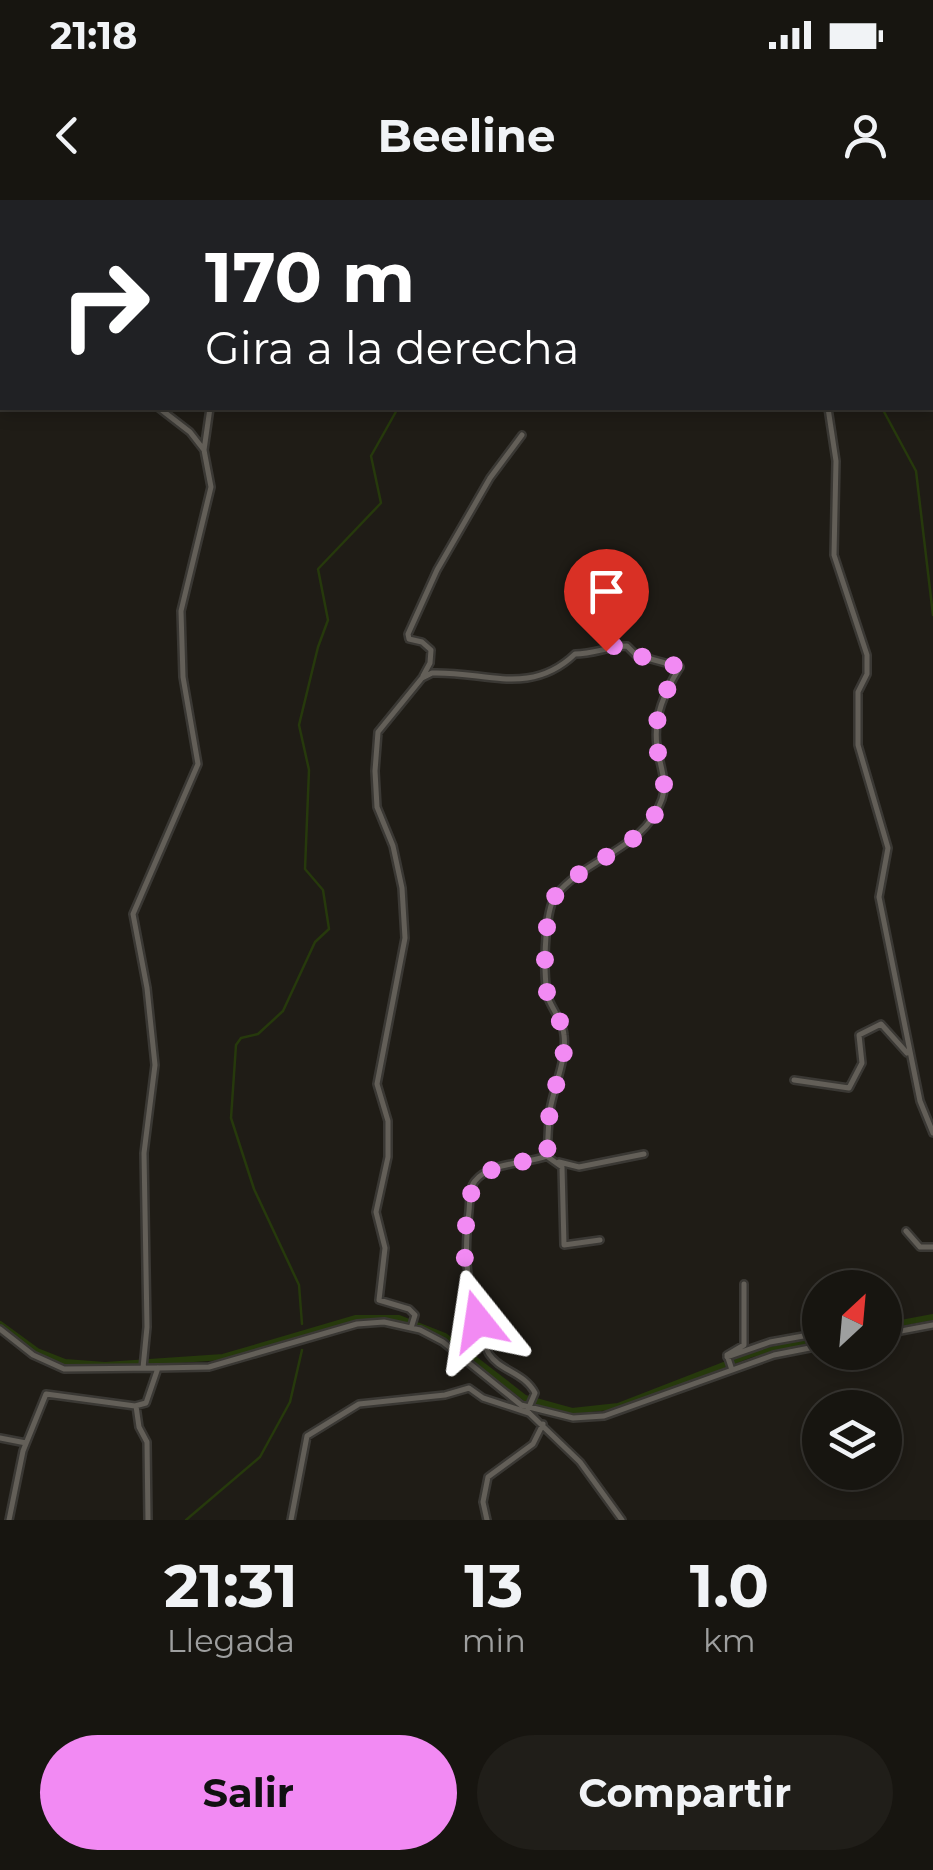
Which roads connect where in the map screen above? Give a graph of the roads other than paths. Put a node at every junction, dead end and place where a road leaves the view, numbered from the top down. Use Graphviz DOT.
graph roads {
  1 [pos="162,410"];
  2 [pos="210,410"];
  3 [pos="828,410"];
  4 [pos="522,436"];
  5 [pos="204,450"];
  6 [pos="422,678"];
  7 [pos="910,1057"];
  8 [pos="794,1080"];
  9 [pos="933,1132"];
  10 [pos="644,1154"];
  11 [pos="547,1156"];
  12 [pos="559,1162"];
  13 [pos="906,1231"];
  14 [pos="600,1240"];
  15 [pos="933,1248"];
  16 [pos="744,1284"];
  17 [pos="933,1325"];
  18 [pos="411,1328"];
  19 [pos="0,1330"];
  20 [pos="902,1331"];
  21 [pos="802,1336"];
  22 [pos="802,1350"];
  23 [pos="728,1358"];
  24 [pos="143,1368"];
  25 [pos="158,1368"];
  26 [pos="732,1370"];
  27 [pos="136,1406"];
  28 [pos="526,1408"];
  29 [pos="542,1424"];
  30 [pos="0,1438"];
  31 [pos="26,1443"];
  32 [pos="9,1520"];
  33 [pos="148,1520"];
  34 [pos="292,1520"];
  35 [pos="487,1520"];
  36 [pos="622,1520"];
  1 -- 5 [label="street"];
  2 -- 5 [label="street"];
  3 -- 7 [label="street"];
  4 -- 6 [label="street"];
  5 -- 24 [label="street"];
  6 -- 11 [label="street"];
  6 -- 18 [label="street"];
  7 -- 8 [label="street"];
  7 -- 9 [label="street"];
  10 -- 12 [label="street"];
  11 -- 12 [label="street"];
  11 -- 28 [label="street"];
  12 -- 14 [label="street"];
  13 -- 15 [label="street"];
  16 -- 23 [label="street"];
  17 -- 20 [label="street"];
  18 -- 25 [label="street"];
  18 -- 28 [label="street"];
  19 -- 24 [label="street"];
  21 -- 23 [label="street"];
  22 -- 26 [label="street"];
  23 -- 26 [label="street"];
  24 -- 25 [label="street"];
  25 -- 27 [label="street"];
  26 -- 28 [label="street"];
  27 -- 31 [label="street"];
  27 -- 33 [label="street"];
  28 -- 29 [label="street"];
  28 -- 34 [label="street"];
  29 -- 35 [label="street"];
  29 -- 36 [label="street"];
  30 -- 31 [label="street"];
  31 -- 32 [label="street"];
}
